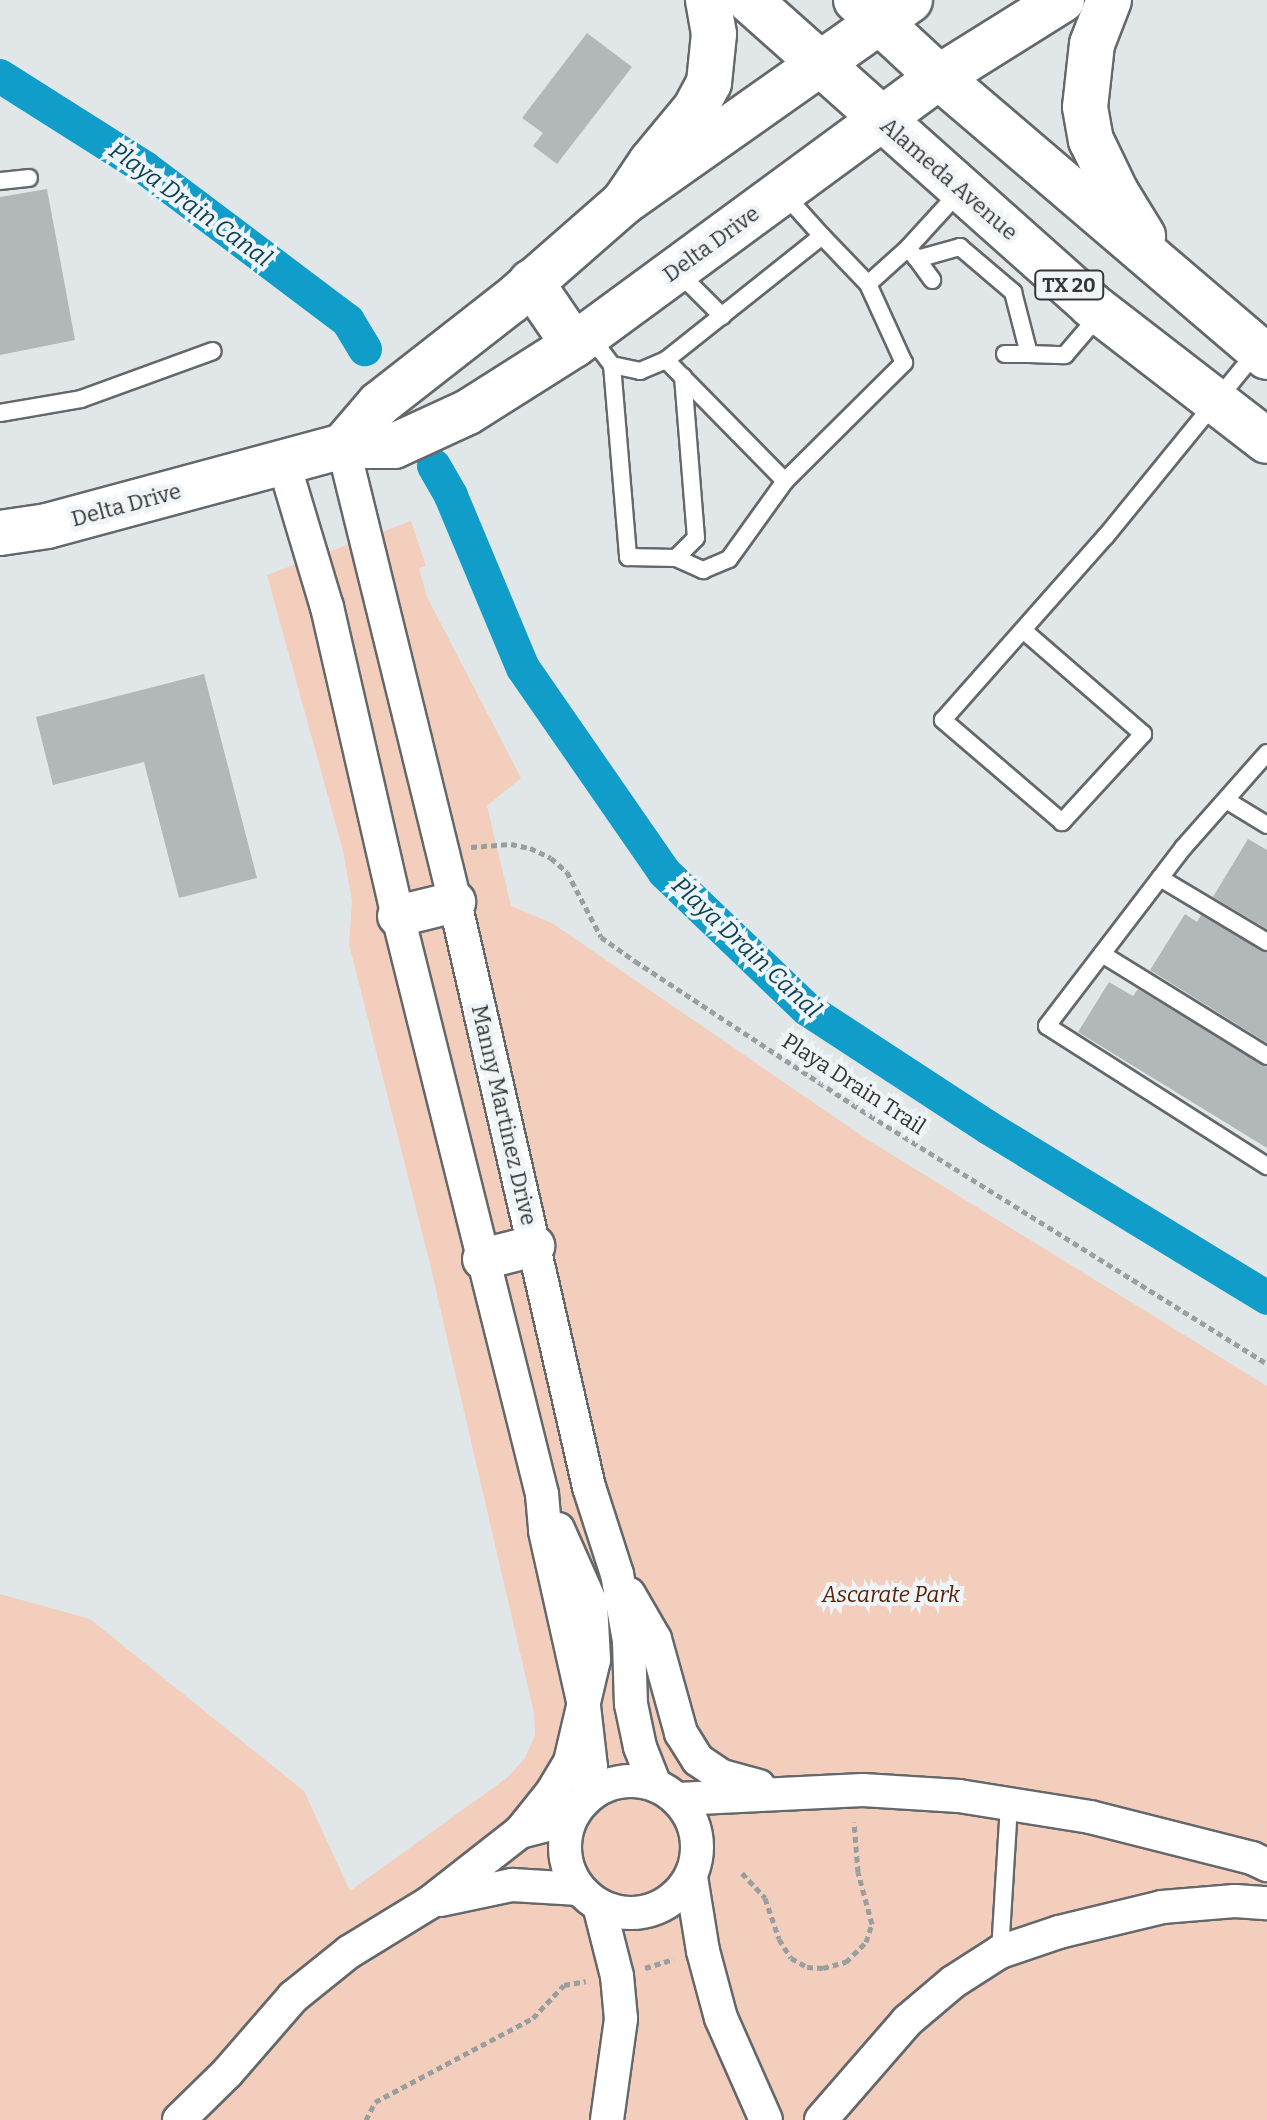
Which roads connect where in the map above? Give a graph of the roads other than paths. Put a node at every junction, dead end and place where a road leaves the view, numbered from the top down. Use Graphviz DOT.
graph roads {
  1 [pos="708,0"];
  2 [pos="749,0"];
  3 [pos="1062,0"];
  4 [pos="1109,0"];
  5 [pos="881,7"];
  6 [pos="818,64"];
  7 [pos="939,77"];
  8 [pos="880,119"];
  9 [pos="29,178"];
  10 [pos="0,181"];
  11 [pos="961,190"];
  12 [pos="782,192"];
  13 [pos="624,202"];
  14 [pos="822,236"];
  15 [pos="912,254"];
  16 [pos="1163,269"];
  17 [pos="676,270"];
  18 [pos="932,280"];
  19 [pos="531,282"];
  20 [pos="868,284"];
  21 [pos="1101,313"];
  22 [pos="722,316"];
  23 [pos="592,348"];
  24 [pos="213,351"];
  25 [pos="1262,353"];
  26 [pos="1005,354"];
  27 [pos="1029,354"];
  28 [pos="666,360"];
  29 [pos="683,377"];
  30 [pos="1216,400"];
  31 [pos="0,413"];
  32 [pos="1267,441"];
  33 [pos="343,446"];
  34 [pos="284,464"];
  35 [pos="785,481"];
  36 [pos="0,533"];
  37 [pos="676,558"];
  38 [pos="1023,630"];
  39 [pos="1267,753"];
  40 [pos="1226,800"];
  41 [pos="1267,825"];
  42 [pos="1160,878"];
  43 [pos="455,902"];
  44 [pos="398,916"];
  45 [pos="1267,942"];
  46 [pos="1102,954"];
  47 [pos="1267,1056"];
  48 [pos="1267,1166"];
  49 [pos="534,1246"];
  50 [pos="483,1259"];
  51 [pos="617,1574"];
  52 [pos="584,1706"];
  53 [pos="666,1792"];
  54 [pos="802,1792"];
  55 [pos="1009,1804"];
  56 [pos="578,1808"];
  57 [pos="520,1832"];
  58 [pos="1267,1865"];
  59 [pos="691,1877"];
  60 [pos="589,1897"];
  61 [pos="429,1903"];
  62 [pos="1267,1903"];
  63 [pos="1000,1952"];
  64 [pos="179,2120"];
  65 [pos="607,2120"];
  66 [pos="766,2120"];
  67 [pos="821,2120"];
  1 -- 13 [label="main road"];
  2 -- 6 [label="main road, Alameda Avenue / TX 20"];
  3 -- 7 [label="main road, Delta Drive"];
  4 -- 16 [label="main road"];
  5 -- 6 [label="main road"];
  5 -- 7 [label="main road"];
  6 -- 8 [label="main road, Alameda Avenue / TX 20"];
  6 -- 13 [label="main road"];
  7 -- 8 [label="main road, Delta Drive"];
  7 -- 16 [label="main road"];
  8 -- 11 [label="main road, Alameda Avenue / TX 20"];
  8 -- 12 [label="main road, Delta Drive"];
  9 -- 10 [label="lane"];
  11 -- 15 [label="lane"];
  11 -- 21 [label="main road, Alameda Avenue / TX 20"];
  12 -- 14 [label="lane"];
  12 -- 17 [label="main road, Delta Drive"];
  13 -- 19 [label="main road"];
  14 -- 20 [label="lane"];
  14 -- 22 [label="lane"];
  15 -- 18 [label="lane"];
  15 -- 20 [label="lane"];
  15 -- 27 [label="lane"];
  16 -- 25 [label="main road"];
  17 -- 22 [label="lane"];
  17 -- 23 [label="main road, Delta Drive"];
  19 -- 23 [label="main road"];
  19 -- 33 [label="main road"];
  20 -- 35 [label="lane"];
  21 -- 27 [label="lane"];
  21 -- 30 [label="main road, Alameda Avenue / TX 20"];
  22 -- 28 [label="lane"];
  23 -- 28 [label="lane"];
  23 -- 33 [label="main road, Delta Drive"];
  23 -- 37 [label="lane"];
  24 -- 31 [label="lane"];
  25 -- 30 [label="lane"];
  26 -- 27 [label="lane"];
  28 -- 29 [label="lane"];
  29 -- 35 [label="lane"];
  29 -- 37 [label="lane"];
  30 -- 32 [label="main road, Alameda Avenue / TX 20"];
  30 -- 38 [label="lane"];
  33 -- 34 [label="main road, Delta Drive"];
  33 -- 43 [label="street, Manny Martinez Drive"];
  34 -- 36 [label="main road, Delta Drive"];
  34 -- 44 [label="street"];
  35 -- 37 [label="lane"];
  38 -- 38 [label="lane"];
  39 -- 40 [label="lane"];
  40 -- 41 [label="lane"];
  40 -- 42 [label="lane"];
  42 -- 45 [label="lane"];
  42 -- 46 [label="lane"];
  43 -- 44 [label="street"];
  43 -- 49 [label="street, Manny Martinez Drive"];
  44 -- 50 [label="street"];
  46 -- 47 [label="lane"];
  46 -- 48 [label="lane"];
  49 -- 50 [label="street"];
  49 -- 51 [label="street, Manny Martinez Drive"];
  50 -- 52 [label="street"];
  51 -- 53 [label="street, Manny Martinez Drive"];
  51 -- 54 [label="street"];
  52 -- 56 [label="street"];
  52 -- 57 [label="street"];
  53 -- 54 [label="street"];
  53 -- 56 [label="street"];
  53 -- 59 [label="street"];
  54 -- 55 [label="street"];
  55 -- 58 [label="street"];
  55 -- 63 [label="lane"];
  56 -- 57 [label="street"];
  56 -- 60 [label="street"];
  57 -- 61 [label="street"];
  59 -- 60 [label="street"];
  59 -- 66 [label="street"];
  60 -- 61 [label="street"];
  60 -- 65 [label="street"];
  61 -- 64 [label="street"];
  62 -- 63 [label="street"];
  63 -- 67 [label="street"];
}
